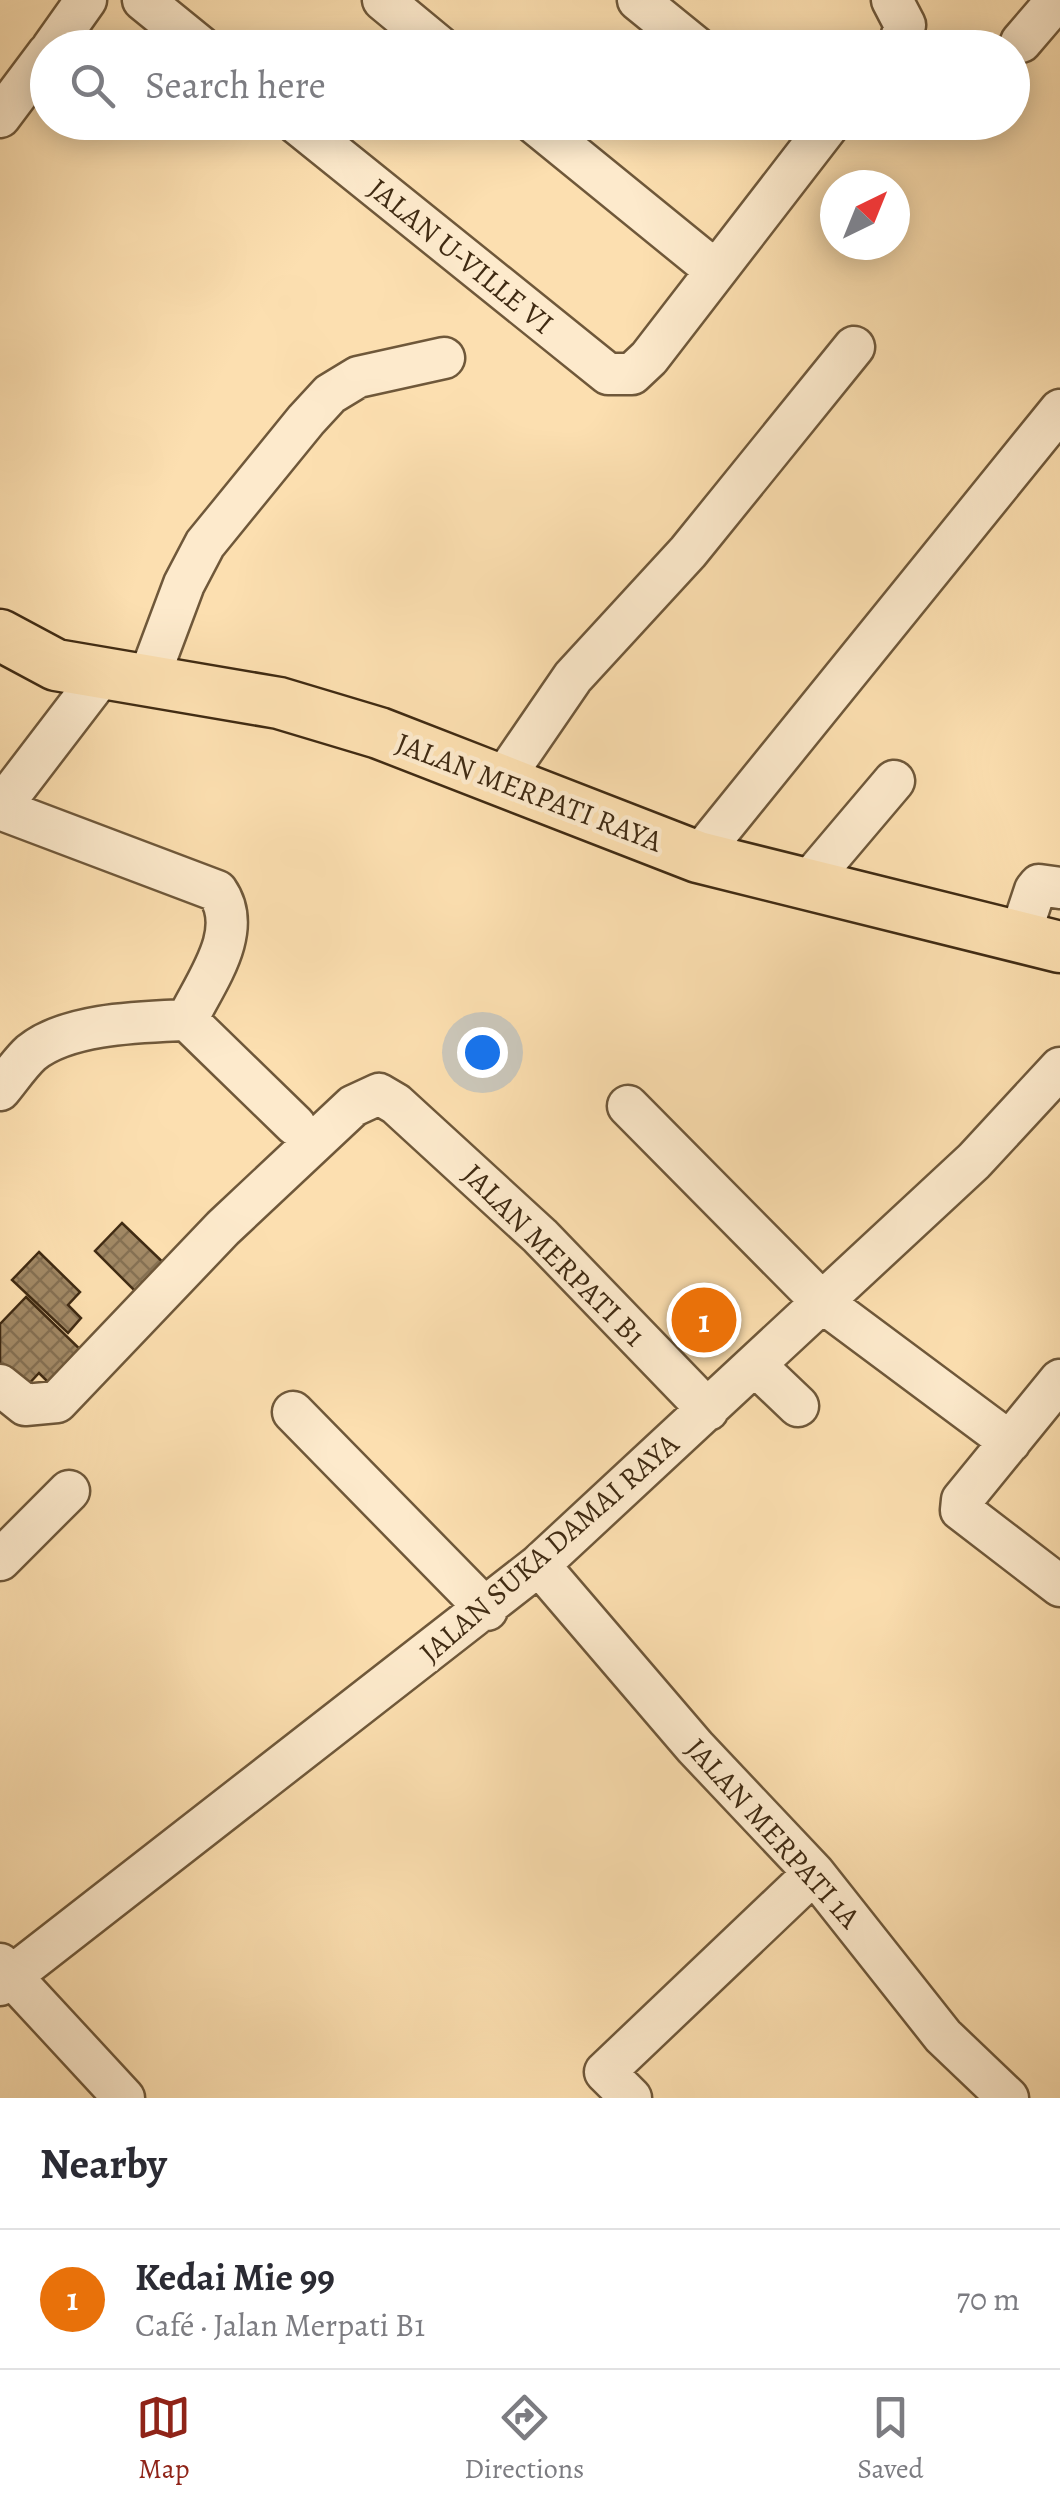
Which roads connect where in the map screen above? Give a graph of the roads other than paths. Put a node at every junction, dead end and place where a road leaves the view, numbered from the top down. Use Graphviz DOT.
graph roads {
  1 [pos="86,0"];
  2 [pos="143,0"];
  3 [pos="383,0"];
  4 [pos="638,0"];
  5 [pos="1056,0"];
  6 [pos="64,30"];
  7 [pos="180,30"];
  8 [pos="419,30"];
  9 [pos="676,30"];
  10 [pos="1030,32"];
  11 [pos="30,77"];
  12 [pos="0,117"];
  13 [pos="318,140"];
  14 [pos="555,140"];
  15 [pos="805,140"];
  16 [pos="716,271"];
  17 [pos="854,347"];
  18 [pos="444,358"];
  19 [pos="1060,410"];
  20 [pos="0,636"];
  21 [pos="126,676"];
  22 [pos="894,781"];
  23 [pos="501,782"];
  24 [pos="0,808"];
  25 [pos="698,857"];
  26 [pos="806,886"];
  27 [pos="1060,888"];
  28 [pos="1040,942"];
  29 [pos="187,1020"];
  30 [pos="1060,1068"];
  31 [pos="0,1090"];
  32 [pos="628,1106"];
  33 [pos="295,1125"];
  34 [pos="822,1302"];
  35 [pos="756,1364"];
  36 [pos="1060,1380"];
  37 [pos="0,1384"];
  38 [pos="798,1406"];
  39 [pos="708,1410"];
  40 [pos="293,1412"];
  41 [pos="1010,1442"];
  42 [pos="69,1491"];
  43 [pos="0,1560"];
  44 [pos="540,1565"];
  45 [pos="1060,1586"];
  46 [pos="487,1610"];
  47 [pos="814,1873"];
  48 [pos="3,1975"];
  49 [pos="124,2098"];
  50 [pos="631,2098"];
  51 [pos="1008,2098"];
  1 -- 6 [label="street"];
  2 -- 7 [label="street"];
  3 -- 8 [label="street"];
  4 -- 9 [label="street"];
  5 -- 10 [label="street"];
  11 -- 12 [label="street"];
  13 -- 16 [label="street, JALAN U-VILLE VI"];
  14 -- 16 [label="street"];
  15 -- 16 [label="street"];
  17 -- 23 [label="street"];
  18 -- 21 [label="street"];
  19 -- 25 [label="street"];
  20 -- 21 [label="main road, JALAN MERPATI RAYA"];
  21 -- 23 [label="main road, JALAN MERPATI RAYA"];
  21 -- 24 [label="street"];
  22 -- 26 [label="street"];
  23 -- 25 [label="main road, JALAN MERPATI RAYA"];
  24 -- 29 [label="street"];
  25 -- 26 [label="main road, JALAN MERPATI RAYA"];
  26 -- 28 [label="main road, JALAN MERPATI RAYA"];
  27 -- 28 [label="street"];
  29 -- 31 [label="street"];
  29 -- 33 [label="street"];
  30 -- 34 [label="street, JALAN SUKA DAMAI RAYA"];
  32 -- 34 [label="street"];
  34 -- 35 [label="street, JALAN SUKA DAMAI RAYA"];
  34 -- 41 [label="street"];
  35 -- 38 [label="street"];
  35 -- 39 [label="street, JALAN SUKA DAMAI RAYA"];
  36 -- 41 [label="street"];
  37 -- 39 [label="street, JALAN MERPATI B1"];
  39 -- 44 [label="street, JALAN SUKA DAMAI RAYA"];
  40 -- 46 [label="street"];
  41 -- 45 [label="street"];
  42 -- 43 [label="street"];
  44 -- 46 [label="street, JALAN SUKA DAMAI RAYA"];
  44 -- 47 [label="street, JALAN MERPATI 1A"];
  46 -- 48 [label="street, JALAN SUKA DAMAI RAYA"];
  47 -- 50 [label="street"];
  47 -- 51 [label="street, JALAN MERPATI 1A"];
  48 -- 49 [label="street"];
}
